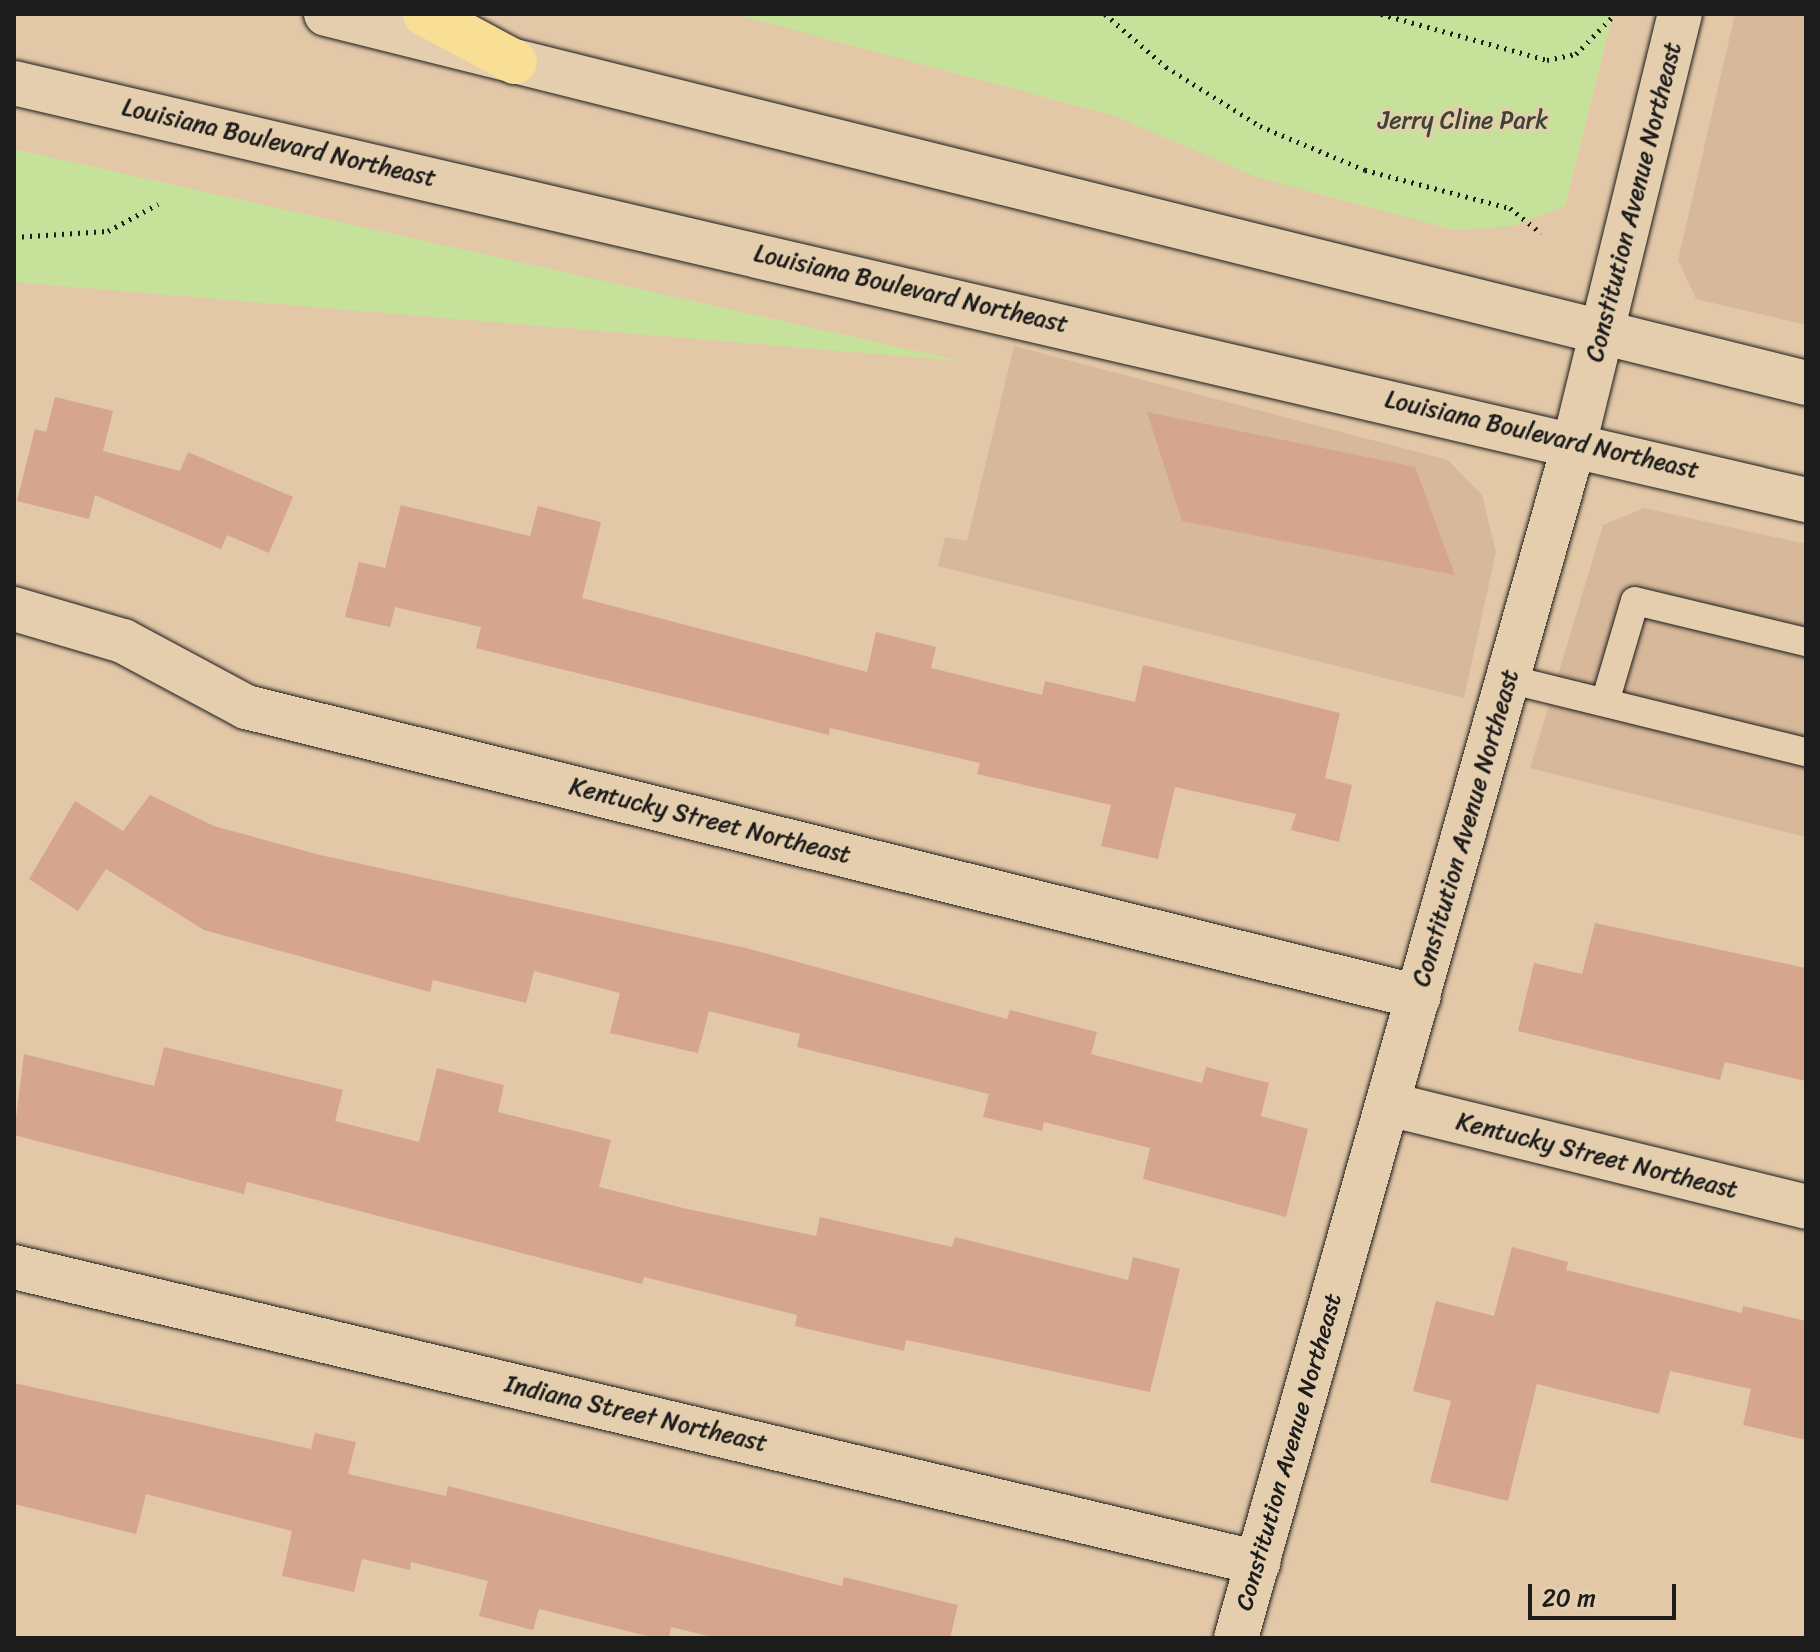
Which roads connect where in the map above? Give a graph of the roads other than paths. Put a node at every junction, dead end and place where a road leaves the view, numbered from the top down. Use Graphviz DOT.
graph roads {
  1 [pos="326,14"];
  2 [pos="425,14"];
  3 [pos="1680,14"];
  4 [pos="515,62"];
  5 [pos="14,83"];
  6 [pos="1601,335"];
  7 [pos="1806,383"];
  8 [pos="1575,441"];
  9 [pos="1806,500"];
  10 [pos="14,609"];
  11 [pos="1806,642"];
  12 [pos="1508,679"];
  13 [pos="1605,702"];
  14 [pos="1806,752"];
  15 [pos="1419,997"];
  16 [pos="1388,1104"];
  17 [pos="1806,1207"];
  18 [pos="14,1267"];
  19 [pos="1258,1563"];
  20 [pos="1236,1638"];
  1 -- 4 [label="street"];
  2 -- 4 [label="highway"];
  3 -- 6 [label="street, Constitution Avenue Northeast"];
  4 -- 6 [label="street"];
  5 -- 8 [label="street, Louisiana Boulevard Northeast"];
  6 -- 7 [label="street"];
  6 -- 8 [label="street, Constitution Avenue Northeast"];
  8 -- 9 [label="street, Louisiana Boulevard Northeast"];
  8 -- 12 [label="street, Constitution Avenue Northeast"];
  10 -- 15 [label="street, Kentucky Street Northeast"];
  11 -- 13 [label="lane"];
  12 -- 13 [label="lane"];
  12 -- 15 [label="street, Constitution Avenue Northeast"];
  13 -- 14 [label="lane"];
  15 -- 16 [label="street, Constitution Avenue Northeast"];
  16 -- 17 [label="street, Kentucky Street Northeast"];
  16 -- 19 [label="street, Constitution Avenue Northeast"];
  18 -- 19 [label="street, Indiana Street Northeast"];
  19 -- 20 [label="street, Constitution Avenue Northeast"];
}
